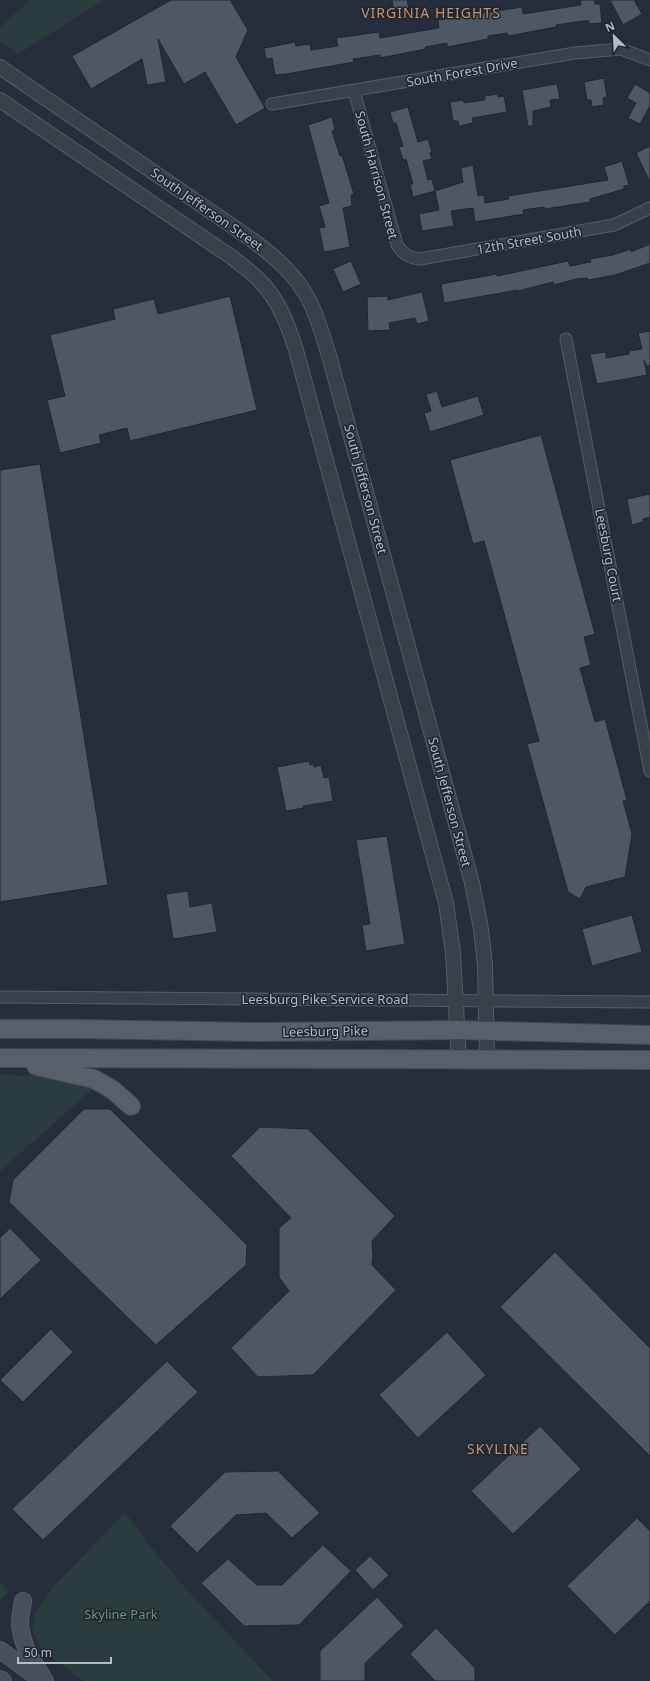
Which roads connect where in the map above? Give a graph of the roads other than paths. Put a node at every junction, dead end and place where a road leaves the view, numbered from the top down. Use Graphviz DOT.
graph roads {
  1 [pos="650,60"];
  2 [pos="0,67"];
  3 [pos="354,91"];
  4 [pos="0,100"];
  5 [pos="272,104"];
  6 [pos="650,208"];
  7 [pos="406,256"];
  8 [pos="566,339"];
  9 [pos="650,771"];
  10 [pos="0,997"];
  11 [pos="455,1000"];
  12 [pos="485,1001"];
  13 [pos="650,1002"];
  14 [pos="0,1029"];
  15 [pos="456,1030"];
  16 [pos="486,1032"];
  17 [pos="650,1035"];
  18 [pos="0,1058"];
  19 [pos="459,1060"];
  20 [pos="487,1060"];
  21 [pos="650,1060"];
  22 [pos="131,1106"];
  23 [pos="23,1601"];
  24 [pos="0,1650"];
  25 [pos="0,1679"];
  26 [pos="3,1681"];
  27 [pos="44,1681"];
  1 -- 3 [label="street, South Forest Drive"];
  2 -- 12 [label="street, South Jefferson Street"];
  3 -- 5 [label="street, South Forest Drive"];
  3 -- 7 [label="street, South Harrison Street"];
  4 -- 11 [label="street, South Jefferson Street"];
  6 -- 7 [label="street, 12th Street South"];
  8 -- 9 [label="street, Leesburg Court"];
  10 -- 11 [label="street, Leesburg Pike Service Road"];
  11 -- 12 [label="street, Leesburg Pike Service Road"];
  11 -- 15 [label="street, South Jefferson Street"];
  12 -- 13 [label="street, Leesburg Pike Service Road"];
  12 -- 16 [label="street, South Jefferson Street"];
  14 -- 15 [label="main road, Leesburg Pike"];
  15 -- 16 [label="main road, Leesburg Pike"];
  15 -- 19 [label="street, South Jefferson Street"];
  16 -- 17 [label="main road, Leesburg Pike"];
  16 -- 20 [label="street, South Jefferson Street"];
  18 -- 19 [label="main road, Leesburg Pike"];
  18 -- 22 [label="main road"];
  19 -- 20 [label="main road, Leesburg Pike"];
  20 -- 21 [label="main road, Leesburg Pike"];
  23 -- 27 [label="main road"];
  24 -- 27 [label="main road"];
  25 -- 26 [label="main road"];
}
